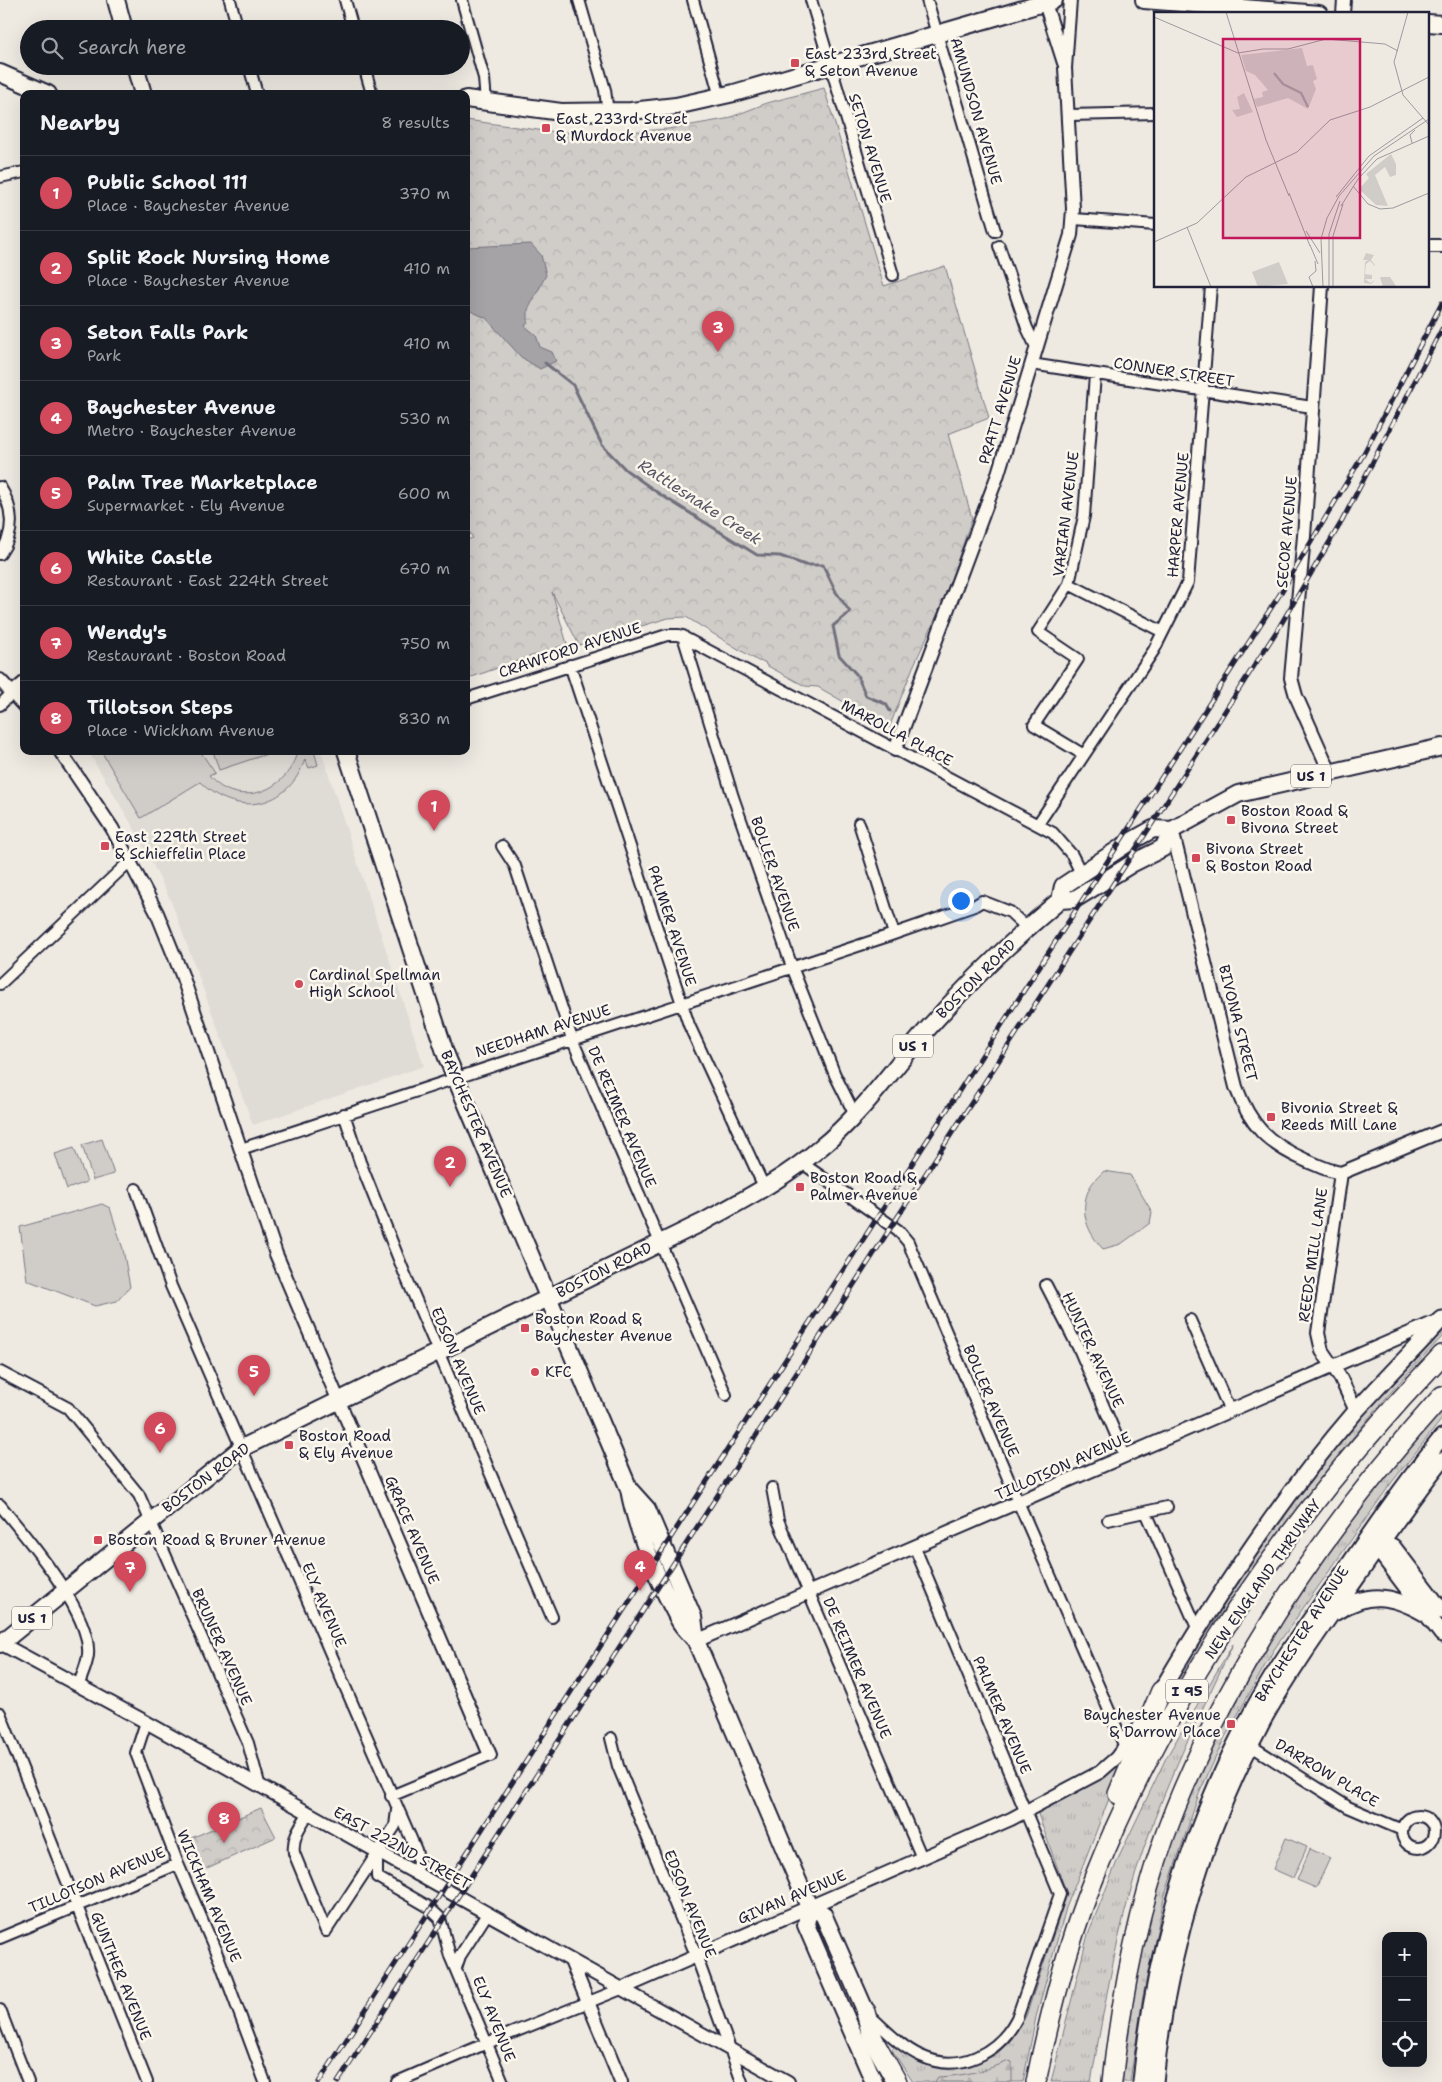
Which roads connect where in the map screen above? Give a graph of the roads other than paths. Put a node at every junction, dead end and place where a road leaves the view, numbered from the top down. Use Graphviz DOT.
graph roads {
  1 [pos="116,0"];
  2 [pos="230,0"];
  3 [pos="345,0"];
  4 [pos="462,0"];
  5 [pos="579,0"];
  6 [pos="693,0"];
  7 [pos="811,0"];
  8 [pos="927,0"];
  9 [pos="1070,0"];
  10 [pos="1144,0"];
  11 [pos="1048,1"];
  12 [pos="1233,3"];
  13 [pos="1303,12"];
  14 [pos="122,20"];
  15 [pos="236,20"];
  16 [pos="351,20"];
  17 [pos="468,20"];
  18 [pos="470,28"];
  19 [pos="937,34"];
  20 [pos="829,65"];
  21 [pos="1065,68"];
  22 [pos="0,74"];
  23 [pos="138,75"];
  24 [pos="252,75"];
  25 [pos="367,75"];
  26 [pos="34,90"];
  27 [pos="142,90"];
  28 [pos="256,90"];
  29 [pos="371,90"];
  30 [pos="720,97"];
  31 [pos="470,100"];
  32 [pos="486,102"];
  33 [pos="608,112"];
  34 [pos="1154,113"];
  35 [pos="1069,115"];
  36 [pos="20,173"];
  37 [pos="0,177"];
  38 [pos="1074,219"];
  39 [pos="1154,225"];
  40 [pos="995,231"];
  41 [pos="999,246"];
  42 [pos="893,275"];
  43 [pos="1211,288"];
  44 [pos="1322,288"];
  45 [pos="1036,347"];
  46 [pos="1031,364"];
  47 [pos="1095,375"];
  48 [pos="1204,392"];
  49 [pos="1312,407"];
  50 [pos="0,487"];
  51 [pos="0,554"];
  52 [pos="1069,584"];
  53 [pos="1163,632"];
  54 [pos="684,636"];
  55 [pos="570,665"];
  56 [pos="0,680"];
  57 [pos="20,686"];
  58 [pos="12,693"];
  59 [pos="470,698"];
  60 [pos="20,702"];
  61 [pos="0,705"];
  62 [pos="1442,747"];
  63 [pos="895,750"];
  64 [pos="63,755"];
  65 [pos="347,755"];
  66 [pos="1084,755"];
  67 [pos="1330,772"];
  68 [pos="859,823"];
  69 [pos="1038,824"];
  70 [pos="1172,830"];
  71 [pos="502,846"];
  72 [pos="131,860"];
  73 [pos="1081,873"];
  74 [pos="1060,900"];
  75 [pos="1027,928"];
  76 [pos="894,934"];
  77 [pos="792,967"];
  78 [pos="0,984"];
  79 [pos="681,1002"];
  80 [pos="572,1039"];
  81 [pos="455,1078"];
  82 [pos="344,1114"];
  83 [pos="855,1115"];
  84 [pos="1442,1131"];
  85 [pos="241,1149"];
  86 [pos="802,1163"];
  87 [pos="1341,1173"];
  88 [pos="136,1189"];
  89 [pos="765,1189"];
  90 [pos="659,1242"];
  91 [pos="1046,1285"];
  92 [pos="550,1297"];
  93 [pos="1442,1319"];
  94 [pos="1190,1320"];
  95 [pos="438,1352"];
  96 [pos="1442,1355"];
  97 [pos="1331,1366"];
  98 [pos="0,1372"];
  99 [pos="726,1395"];
  100 [pos="1442,1396"];
  101 [pos="339,1401"];
  102 [pos="1230,1411"];
  103 [pos="1356,1411"];
  104 [pos="1442,1438"];
  105 [pos="240,1450"];
  106 [pos="1125,1456"];
  107 [pos="1442,1460"];
  108 [pos="772,1488"];
  109 [pos="1019,1504"];
  110 [pos="0,1505"];
  111 [pos="1167,1507"];
  112 [pos="1146,1512"];
  113 [pos="1108,1520"];
  114 [pos="150,1521"];
  115 [pos="1376,1542"];
  116 [pos="915,1548"];
  117 [pos="64,1592"];
  118 [pos="810,1593"];
  119 [pos="1435,1613"];
  120 [pos="1330,1616"];
  121 [pos="552,1617"];
  122 [pos="1198,1630"];
  123 [pos="1442,1634"];
  124 [pos="696,1641"];
  125 [pos="0,1643"];
  126 [pos="78,1684"];
  127 [pos="1162,1691"];
  128 [pos="0,1713"];
  129 [pos="146,1722"];
  130 [pos="611,1738"];
  131 [pos="1245,1742"];
  132 [pos="1125,1747"];
  133 [pos="490,1755"];
  134 [pos="260,1787"];
  135 [pos="391,1796"];
  136 [pos="397,1809"];
  137 [pos="1026,1810"];
  138 [pos="308,1814"];
  139 [pos="1402,1830"];
  140 [pos="377,1852"];
  141 [pos="922,1858"];
  142 [pos="178,1864"];
  143 [pos="417,1875"];
  144 [pos="77,1906"];
  145 [pos="809,1908"];
  146 [pos="487,1914"];
  147 [pos="1076,1928"];
  148 [pos="0,1938"];
  149 [pos="696,1955"];
  150 [pos="571,1961"];
  151 [pos="456,1968"];
  152 [pos="621,1989"];
  153 [pos="589,2003"];
  154 [pos="0,2010"];
  155 [pos="866,2012"];
  156 [pos="487,2043"];
  157 [pos="730,2051"];
  158 [pos="28,2082"];
  159 [pos="147,2082"];
  160 [pos="265,2082"];
  161 [pos="397,2082"];
  162 [pos="503,2082"];
  163 [pos="621,2082"];
  164 [pos="742,2082"];
  165 [pos="788,2082"];
  166 [pos="874,2082"];
  167 [pos="897,2082"];
  168 [pos="1036,2082"];
  169 [pos="1112,2082"];
  170 [pos="1141,2082"];
  171 [pos="1155,2082"];
  1 -- 14 [label="main road"];
  2 -- 15 [label="street"];
  3 -- 16 [label="street"];
  4 -- 17 [label="street"];
  5 -- 33 [label="street"];
  6 -- 30 [label="street"];
  7 -- 20 [label="street, SETON AVENUE"];
  8 -- 19 [label="street, AMUNDSON AVENUE"];
  9 -- 21 [label="street, PRATT AVENUE"];
  10 -- 12 [label="main road"];
  11 -- 19 [label="main road"];
  11 -- 21 [label="street, PRATT AVENUE"];
  12 -- 13 [label="main road"];
  18 -- 32 [label="street"];
  19 -- 20 [label="main road"];
  19 -- 40 [label="street, AMUNDSON AVENUE"];
  20 -- 30 [label="main road"];
  20 -- 42 [label="street, SETON AVENUE"];
  21 -- 35 [label="street, PRATT AVENUE"];
  22 -- 26 [label="main road"];
  23 -- 27 [label="main road"];
  24 -- 28 [label="street"];
  25 -- 29 [label="street"];
  30 -- 33 [label="main road"];
  31 -- 32 [label="main road"];
  32 -- 33 [label="main road"];
  34 -- 35 [label="street"];
  35 -- 38 [label="street, PRATT AVENUE"];
  36 -- 37 [label="street"];
  38 -- 39 [label="street"];
  38 -- 45 [label="street, PRATT AVENUE"];
  41 -- 45 [label="street"];
  43 -- 48 [label="street, HARPER AVENUE"];
  44 -- 49 [label="street, SECOR AVENUE"];
  45 -- 46 [label="street, PRATT AVENUE"];
  46 -- 47 [label="street, CONNER STREET"];
  46 -- 63 [label="street, PRATT AVENUE"];
  47 -- 48 [label="street, CONNER STREET"];
  47 -- 52 [label="street, VARIAN AVENUE"];
  48 -- 49 [label="street, CONNER STREET"];
  48 -- 53 [label="street, HARPER AVENUE"];
  49 -- 67 [label="street, SECOR AVENUE"];
  50 -- 51 [label="street"];
  52 -- 53 [label="street, VARIAN AVENUE"];
  52 -- 66 [label="street"];
  53 -- 66 [label="street, HARPER AVENUE"];
  54 -- 55 [label="street, CRAWFORD AVENUE"];
  54 -- 63 [label="street, MAROLLA PLACE"];
  54 -- 77 [label="street, BOLLER AVENUE"];
  55 -- 59 [label="street, CRAWFORD AVENUE"];
  55 -- 79 [label="street, PALMER AVENUE"];
  56 -- 58 [label="street"];
  57 -- 58 [label="street"];
  58 -- 60 [label="street"];
  58 -- 61 [label="street"];
  62 -- 67 [label="main road, BOSTON ROAD / US 1"];
  63 -- 69 [label="street, MAROLLA PLACE"];
  64 -- 72 [label="street"];
  65 -- 81 [label="main road, BAYCHESTER AVENUE"];
  66 -- 69 [label="street, HARPER AVENUE"];
  67 -- 70 [label="main road, BOSTON ROAD / US 1"];
  68 -- 76 [label="street"];
  69 -- 73 [label="street, MAROLLA PLACE"];
  70 -- 73 [label="main road, BOSTON ROAD / US 1"];
  70 -- 74 [label="main road, BOSTON ROAD / US 1"];
  70 -- 87 [label="street, BIVONA STREET"];
  71 -- 80 [label="street, DE REIMER AVENUE"];
  72 -- 78 [label="street"];
  72 -- 85 [label="street"];
  73 -- 74 [label="main road, BOSTON ROAD / US 1"];
  74 -- 75 [label="main road, BOSTON ROAD / US 1"];
  75 -- 76 [label="street, NEEDHAM AVENUE"];
  75 -- 83 [label="main road, BOSTON ROAD / US 1"];
  76 -- 77 [label="street, NEEDHAM AVENUE"];
  77 -- 79 [label="street, NEEDHAM AVENUE"];
  77 -- 83 [label="street, BOLLER AVENUE"];
  79 -- 80 [label="street, NEEDHAM AVENUE"];
  79 -- 89 [label="street, PALMER AVENUE"];
  80 -- 81 [label="street, NEEDHAM AVENUE"];
  80 -- 90 [label="street, DE REIMER AVENUE"];
  81 -- 82 [label="street, NEEDHAM AVENUE"];
  81 -- 92 [label="main road, BAYCHESTER AVENUE"];
  82 -- 85 [label="street, NEEDHAM AVENUE"];
  82 -- 95 [label="street, EDSON AVENUE"];
  83 -- 86 [label="main road, BOSTON ROAD / US 1"];
  84 -- 87 [label="street, REEDS MILL LANE"];
  85 -- 101 [label="street, GRACE AVENUE"];
  86 -- 89 [label="main road, BOSTON ROAD / US 1"];
  86 -- 109 [label="street, BOLLER AVENUE"];
  87 -- 97 [label="street, REEDS MILL LANE"];
  88 -- 105 [label="street, ELY AVENUE"];
  89 -- 90 [label="main road, BOSTON ROAD / US 1"];
  90 -- 92 [label="main road, BOSTON ROAD / US 1"];
  90 -- 99 [label="street, DE REIMER AVENUE"];
  91 -- 106 [label="street, HUNTER AVENUE"];
  92 -- 95 [label="main road, BOSTON ROAD / US 1"];
  92 -- 124 [label="main road, BAYCHESTER AVENUE"];
  93 -- 97 [label="street, TILLOTSON AVENUE"];
  93 -- 103 [label="main road, NEW ENGLAND THRUWAY"];
  94 -- 102 [label="street"];
  95 -- 101 [label="main road, BOSTON ROAD / US 1"];
  95 -- 121 [label="street, EDSON AVENUE"];
  96 -- 147 [label="highway, NEW ENGLAND THRUWAY / I 95"];
  97 -- 102 [label="street, TILLOTSON AVENUE"];
  97 -- 103 [label="street, REEDS MILL LANE"];
  98 -- 114 [label="street, BRUNER AVENUE"];
  100 -- 169 [label="highway, NEW ENGLAND THRUWAY / I 95"];
  101 -- 105 [label="main road, BOSTON ROAD / US 1"];
  101 -- 133 [label="street, GRACE AVENUE"];
  102 -- 106 [label="street, TILLOTSON AVENUE"];
  103 -- 122 [label="main road, NEW ENGLAND THRUWAY"];
  104 -- 115 [label="main road, BAYCHESTER AVENUE"];
  105 -- 114 [label="main road, BOSTON ROAD / US 1"];
  105 -- 135 [label="street, ELY AVENUE"];
  106 -- 109 [label="street, TILLOTSON AVENUE"];
  107 -- 115 [label="main road, BAYCHESTER AVENUE"];
  108 -- 118 [label="street, DE REIMER AVENUE"];
  109 -- 116 [label="street, TILLOTSON AVENUE"];
  109 -- 132 [label="street, BOLLER AVENUE"];
  110 -- 117 [label="street"];
  111 -- 112 [label="street"];
  112 -- 113 [label="street"];
  112 -- 122 [label="street"];
  114 -- 117 [label="main road, BOSTON ROAD / US 1"];
  114 -- 134 [label="street, BRUNER AVENUE"];
  115 -- 119 [label="main road"];
  115 -- 120 [label="main road, BAYCHESTER AVENUE"];
  115 -- 131 [label="main road, BAYCHESTER AVENUE"];
  116 -- 118 [label="street, TILLOTSON AVENUE"];
  116 -- 137 [label="street, PALMER AVENUE"];
  117 -- 125 [label="main road, BOSTON ROAD / US 1"];
  117 -- 126 [label="street"];
  118 -- 124 [label="street, TILLOTSON AVENUE"];
  118 -- 141 [label="street, DE REIMER AVENUE"];
  119 -- 120 [label="main road"];
  119 -- 123 [label="main road"];
  120 -- 131 [label="main road, BAYCHESTER AVENUE"];
  122 -- 127 [label="main road, NEW ENGLAND THRUWAY"];
  124 -- 145 [label="main road, BAYCHESTER AVENUE"];
  125 -- 126 [label="street, EAST 222ND STREET"];
  126 -- 129 [label="street, EAST 222ND STREET"];
  127 -- 132 [label="street, GIVAN AVENUE"];
  127 -- 147 [label="highway"];
  128 -- 144 [label="street, GUNTHER AVENUE"];
  129 -- 134 [label="street, EAST 222ND STREET"];
  129 -- 142 [label="street, WICKHAM AVENUE"];
  130 -- 149 [label="street, EDSON AVENUE"];
  131 -- 139 [label="street, DARROW PLACE"];
  131 -- 170 [label="main road, BAYCHESTER AVENUE"];
  131 -- 171 [label="main road, BAYCHESTER AVENUE"];
  132 -- 137 [label="street, GIVAN AVENUE"];
  133 -- 135 [label="street"];
  134 -- 138 [label="street, EAST 222ND STREET"];
  135 -- 136 [label="street, ELY AVENUE"];
  136 -- 140 [label="street"];
  136 -- 143 [label="street, ELY AVENUE"];
  137 -- 141 [label="street, GIVAN AVENUE"];
  137 -- 155 [label="street, PALMER AVENUE"];
  138 -- 140 [label="street, EAST 222ND STREET"];
  138 -- 140 [label="street"];
  140 -- 143 [label="street, EAST 222ND STREET"];
  140 -- 151 [label="street, ELY AVENUE"];
  141 -- 145 [label="street, GIVAN AVENUE"];
  142 -- 144 [label="street, TILLOTSON AVENUE"];
  142 -- 160 [label="street, WICKHAM AVENUE"];
  143 -- 146 [label="street, EAST 222ND STREET"];
  144 -- 148 [label="street, TILLOTSON AVENUE"];
  144 -- 159 [label="street, GUNTHER AVENUE"];
  145 -- 149 [label="street, GIVAN AVENUE"];
  145 -- 155 [label="main road, BAYCHESTER AVENUE"];
  145 -- 166 [label="main road, BAYCHESTER AVENUE"];
  146 -- 150 [label="street, EAST 222ND STREET"];
  146 -- 151 [label="street, ELY AVENUE"];
  147 -- 168 [label="highway, NEW ENGLAND THRUWAY / I 95"];
  149 -- 152 [label="street, GIVAN AVENUE"];
  149 -- 157 [label="street, EDSON AVENUE"];
  150 -- 152 [label="street, EAST 222ND STREET"];
  150 -- 153 [label="street"];
  151 -- 156 [label="street, ELY AVENUE"];
  152 -- 153 [label="street, GIVAN AVENUE"];
  152 -- 157 [label="street, EAST 222ND STREET"];
  153 -- 156 [label="street, GIVAN AVENUE"];
  153 -- 163 [label="street"];
  154 -- 158 [label="street"];
  155 -- 167 [label="highway"];
  156 -- 161 [label="street, GIVAN AVENUE"];
  156 -- 162 [label="street, ELY AVENUE"];
  157 -- 164 [label="street, EDSON AVENUE"];
  157 -- 165 [label="street, EAST 222ND STREET"];
}
